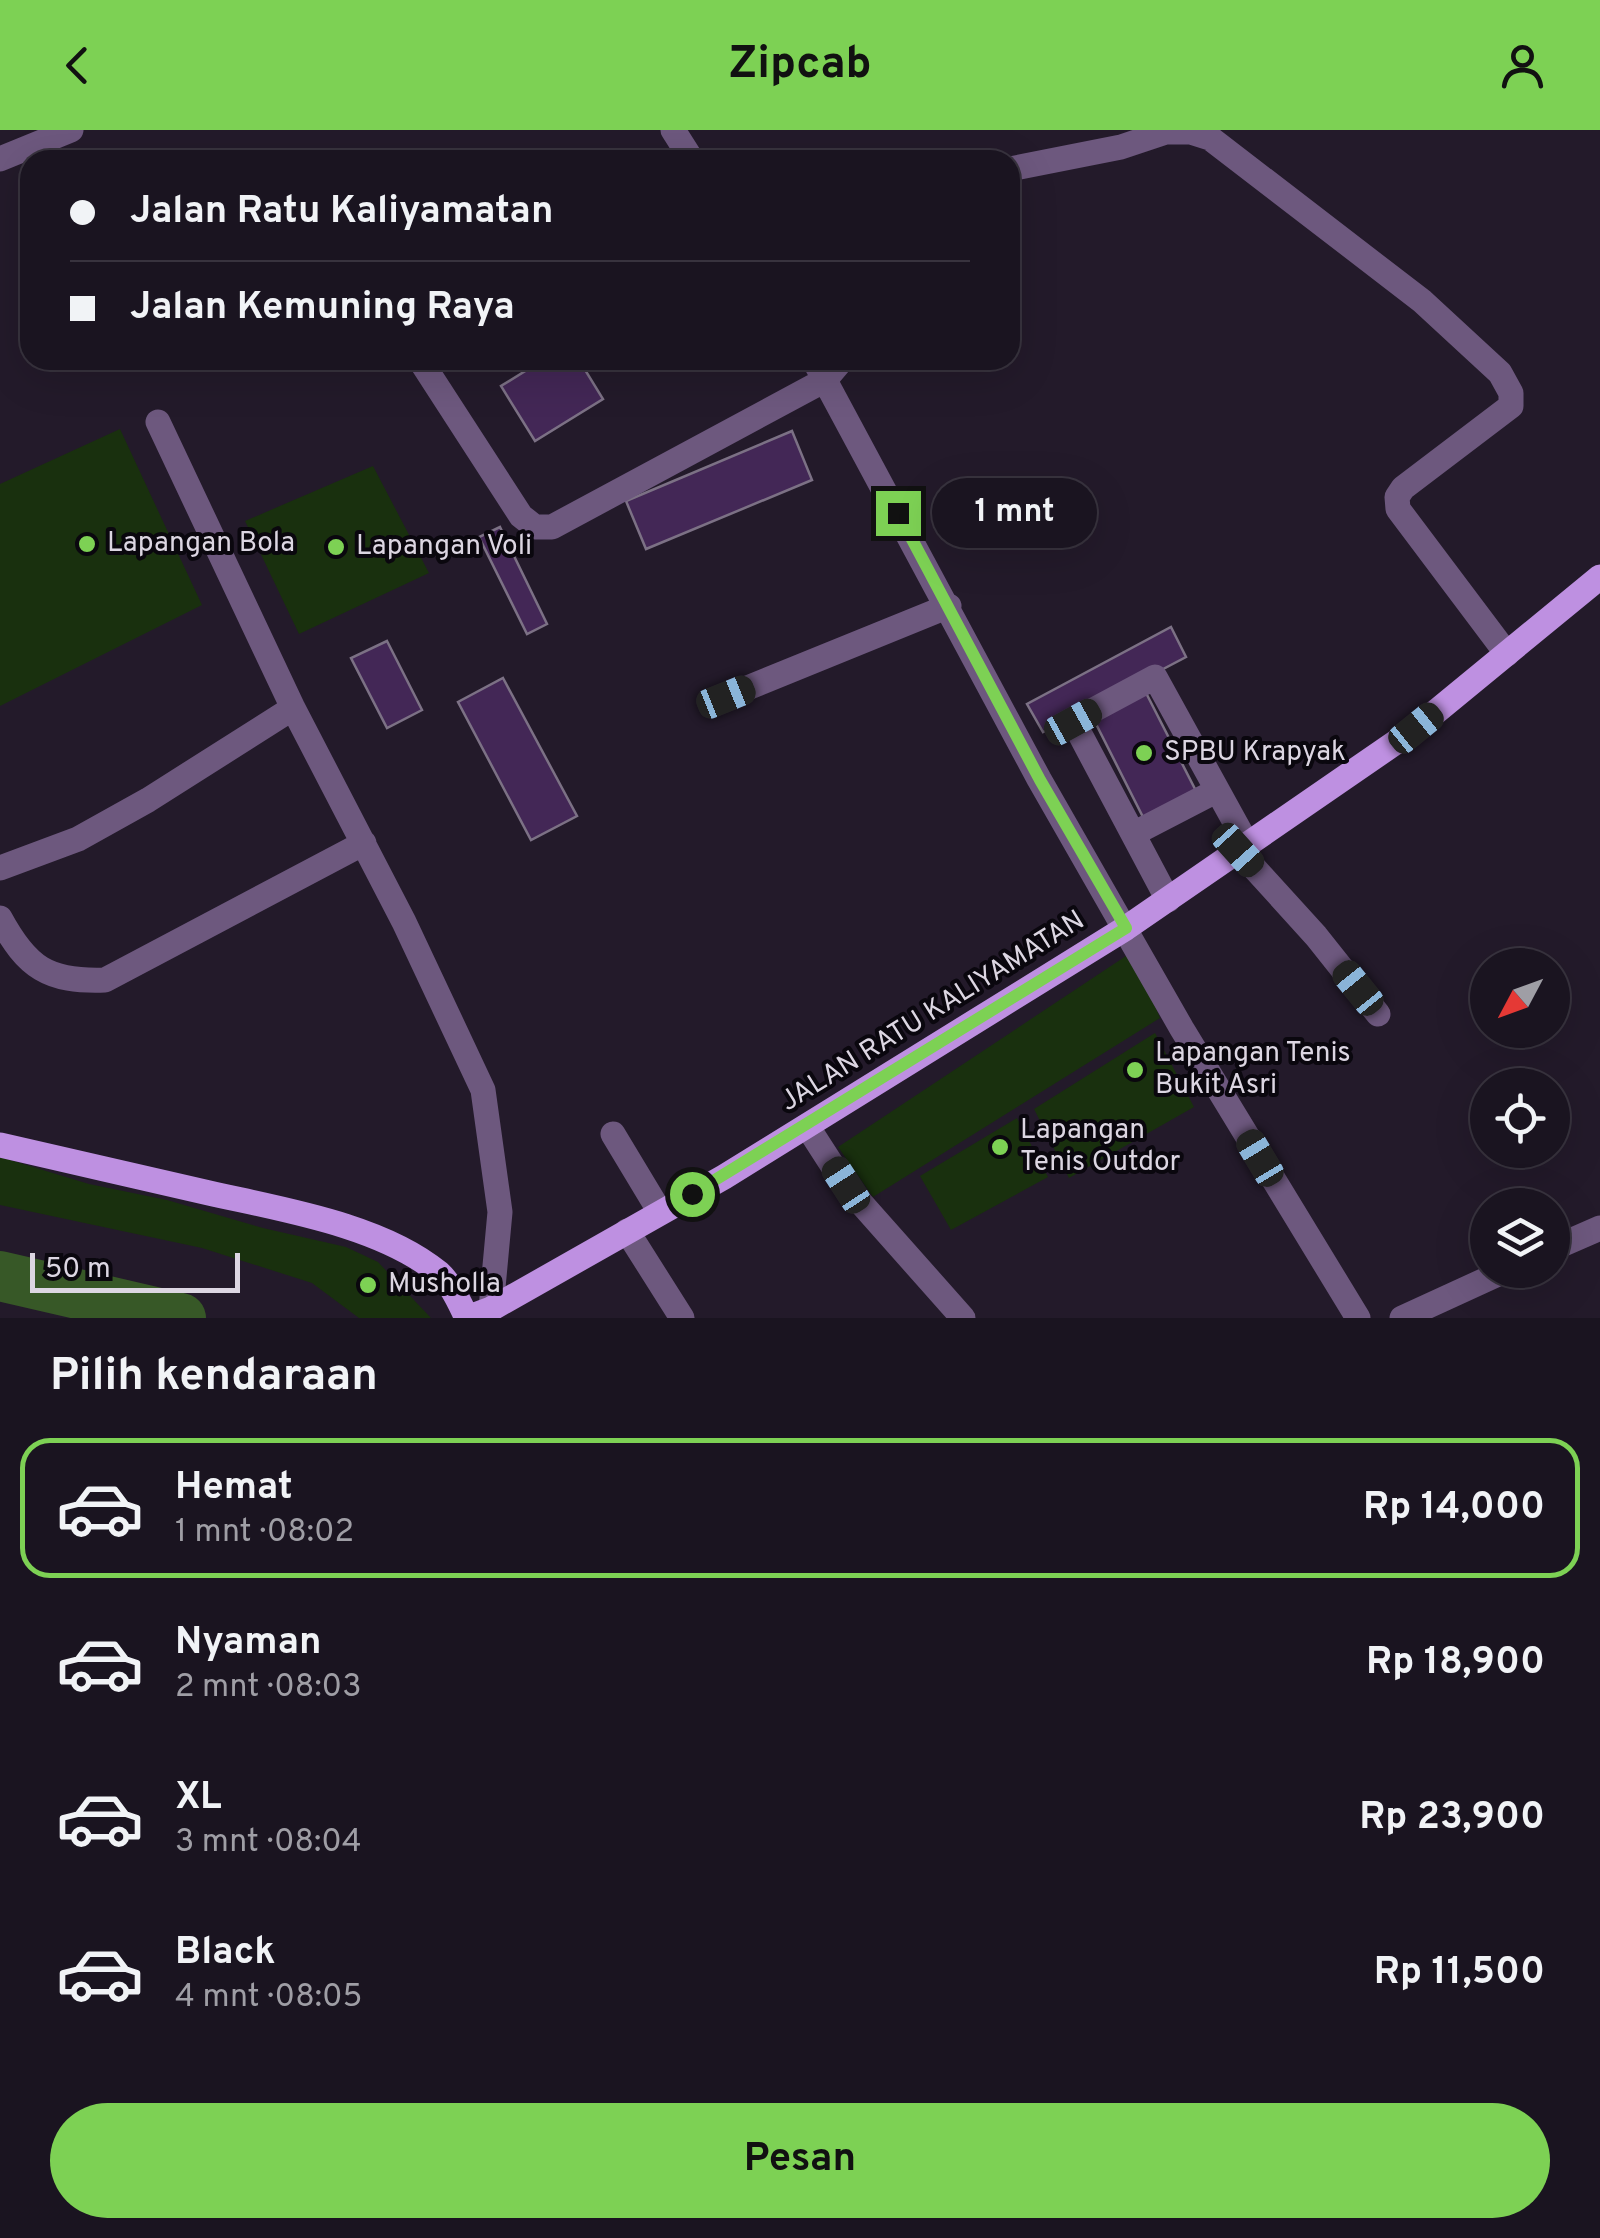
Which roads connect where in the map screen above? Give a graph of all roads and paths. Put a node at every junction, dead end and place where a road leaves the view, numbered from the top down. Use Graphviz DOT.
graph roads {
  1 [pos="72,130"];
  2 [pos="22,150"];
  3 [pos="1020,167"];
  4 [pos="426,370"];
  5 [pos="819,370"];
  6 [pos="158,422"];
  7 [pos="1600,577"];
  8 [pos="948,606"];
  9 [pos="1507,654"];
  10 [pos="726,697"];
  11 [pos="293,708"];
  12 [pos="1216,791"];
  13 [pos="1133,834"];
  14 [pos="364,844"];
  15 [pos="1242,847"];
  16 [pos="0,868"];
  17 [pos="1168,900"];
  18 [pos="0,918"];
  19 [pos="1126,928"];
  20 [pos="1378,1014"];
  21 [pos="807,1126"];
  22 [pos="613,1134"];
  23 [pos="0,1146"];
  24 [pos="660,1212"];
  25 [pos="1600,1228"];
  26 [pos="627,1231"];
  27 [pos="1570,1241"];
  28 [pos="1470,1287"];
  29 [pos="475,1315"];
  30 [pos="682,1318"];
  31 [pos="963,1318"];
  32 [pos="1358,1318"];
  33 [pos="1402,1318"];
  1 -- 2 [label="street"];
  3 -- 9 [label="street"];
  4 -- 5 [label="street"];
  5 -- 8 [label="street"];
  6 -- 11 [label="street"];
  7 -- 9 [label="main road, JALAN RATU KALIYAMATAN"];
  8 -- 10 [label="street"];
  8 -- 19 [label="street"];
  9 -- 15 [label="main road, JALAN RATU KALIYAMATAN"];
  11 -- 14 [label="street"];
  11 -- 16 [label="street"];
  12 -- 13 [label="street"];
  12 -- 13 [label="street"];
  12 -- 15 [label="street"];
  13 -- 17 [label="street"];
  14 -- 18 [label="street"];
  14 -- 29 [label="street"];
  15 -- 17 [label="main road, JALAN RATU KALIYAMATAN"];
  15 -- 20 [label="street"];
  17 -- 19 [label="main road, JALAN RATU KALIYAMATAN"];
  19 -- 21 [label="main road, JALAN RATU KALIYAMATAN"];
  19 -- 32 [label="street"];
  21 -- 24 [label="main road, JALAN RATU KALIYAMATAN"];
  21 -- 31 [label="street"];
  22 -- 24 [label="street"];
  23 -- 29 [label="main road"];
  24 -- 26 [label="main road, JALAN RATU KALIYAMATAN"];
  25 -- 27 [label="street"];
  26 -- 29 [label="main road, JALAN RATU KALIYAMATAN"];
  26 -- 30 [label="street"];
  28 -- 33 [label="street"];
}
